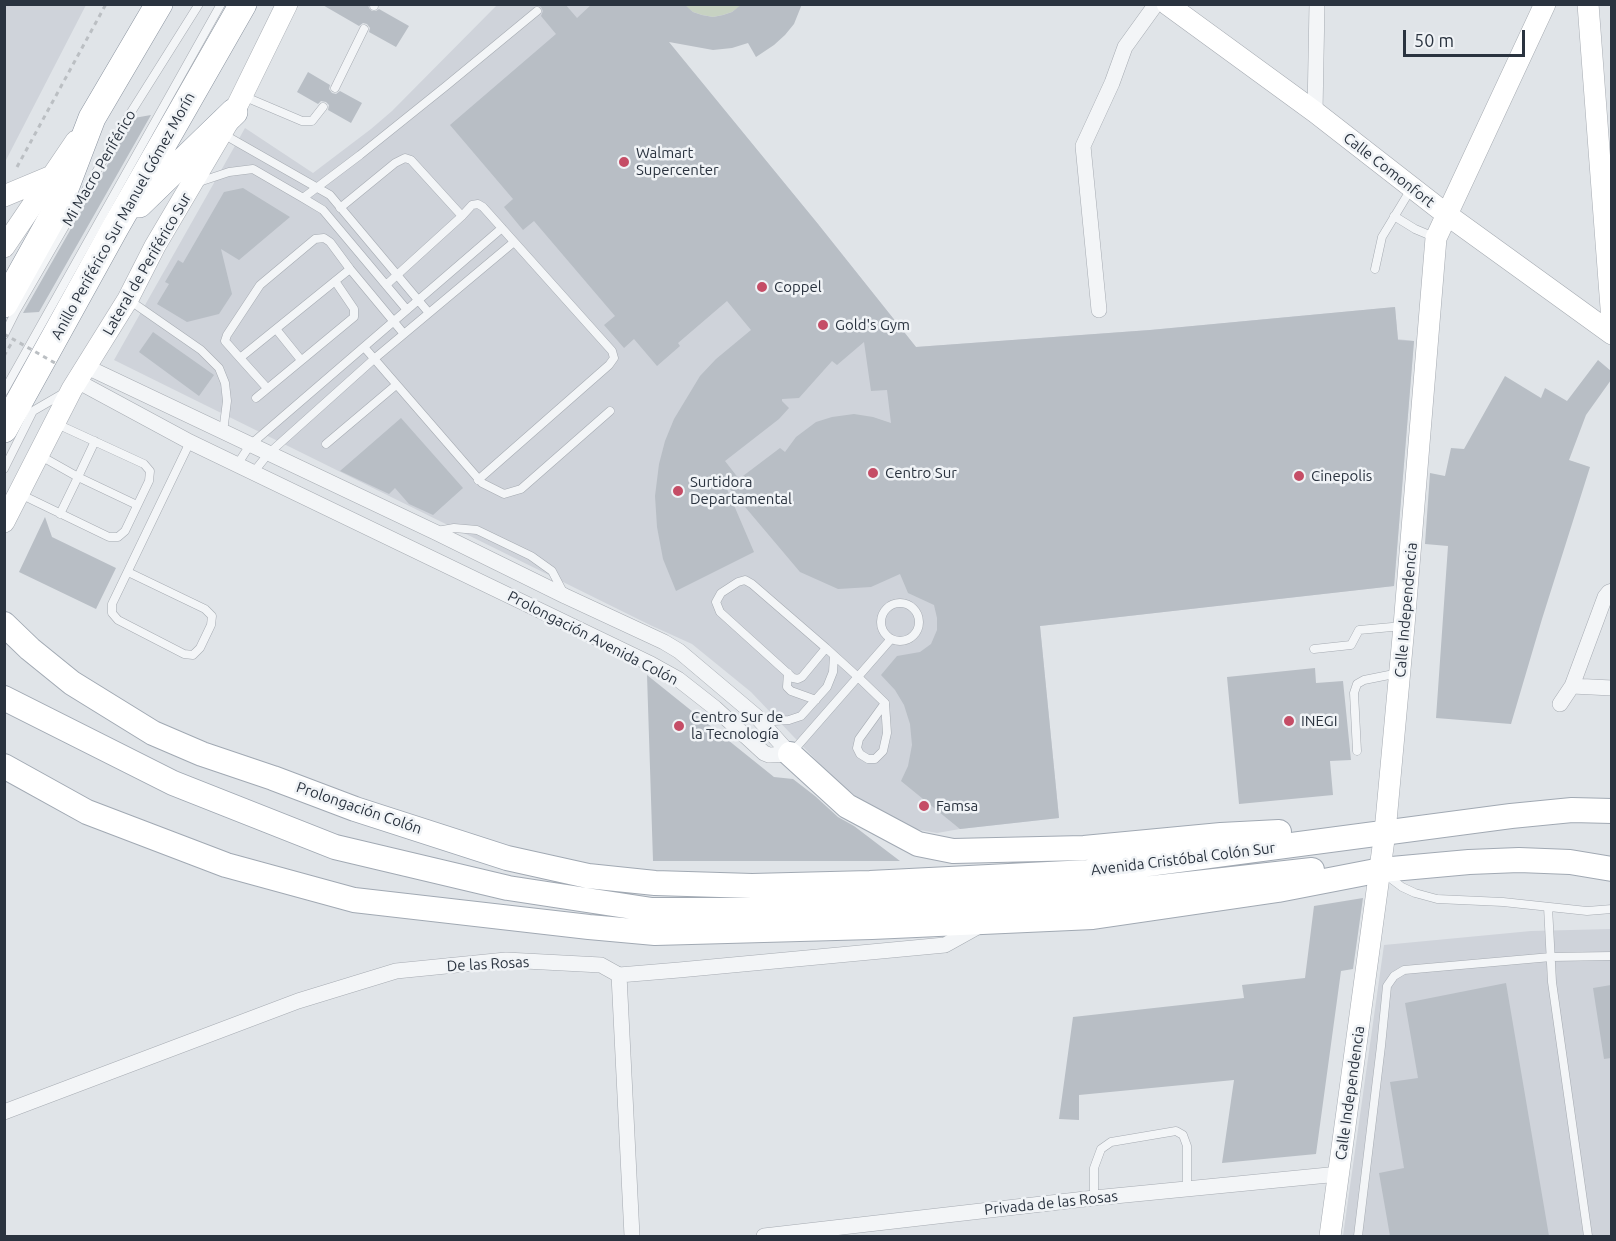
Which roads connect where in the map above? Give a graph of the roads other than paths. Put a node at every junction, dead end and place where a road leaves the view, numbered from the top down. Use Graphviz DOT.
graph roads {
  1 [pos="199,4"];
  2 [pos="221,4"];
  3 [pos="243,4"];
  4 [pos="287,4"];
  5 [pos="1156,4"];
  6 [pos="1167,4"];
  7 [pos="1317,4"];
  8 [pos="1545,4"];
  9 [pos="1588,4"];
  10 [pos="156,7"];
  11 [pos="537,11"];
  12 [pos="364,29"];
  13 [pos="334,88"];
  14 [pos="323,107"];
  15 [pos="1315,112"];
  16 [pos="232,114"];
  17 [pos="92,118"];
  18 [pos="52,176"];
  19 [pos="192,184"];
  20 [pos="317,187"];
  21 [pos="1412,187"];
  22 [pos="4,196"];
  23 [pos="303,198"];
  24 [pos="340,208"];
  25 [pos="1446,214"];
  26 [pos="462,216"];
  27 [pos="1394,216"];
  28 [pos="115,228"];
  29 [pos="502,228"];
  30 [pos="1436,238"];
  31 [pos="514,242"];
  32 [pos="4,247"];
  33 [pos="350,269"];
  34 [pos="1375,269"];
  35 [pos="397,274"];
  36 [pos="335,281"];
  37 [pos="386,285"];
  38 [pos="128,299"];
  39 [pos="418,300"];
  40 [pos="4,304"];
  41 [pos="406,310"];
  42 [pos="1099,310"];
  43 [pos="429,313"];
  44 [pos="1611,321"];
  45 [pos="393,322"];
  46 [pos="276,329"];
  47 [pos="4,334"];
  48 [pos="404,334"];
  49 [pos="1611,334"];
  50 [pos="364,347"];
  51 [pos="240,358"];
  52 [pos="374,359"];
  53 [pos="301,360"];
  54 [pos="78,379"];
  55 [pos="396,385"];
  56 [pos="267,388"];
  57 [pos="4,391"];
  58 [pos="256,398"];
  59 [pos="610,411"];
  60 [pos="55,423"];
  61 [pos="4,429"];
  62 [pos="223,432"];
  63 [pos="95,441"];
  64 [pos="190,442"];
  65 [pos="326,444"];
  66 [pos="250,445"];
  67 [pos="39,454"];
  68 [pos="268,454"];
  69 [pos="237,465"];
  70 [pos="4,469"];
  71 [pos="254,473"];
  72 [pos="78,477"];
  73 [pos="478,480"];
  74 [pos="19,493"];
  75 [pos="137,505"];
  76 [pos="60,514"];
  77 [pos="4,522"];
  78 [pos="435,532"];
  79 [pos="128,572"];
  80 [pos="1611,591"];
  81 [pos="565,596"];
  82 [pos="4,624"];
  83 [pos="1404,626"];
  84 [pos="891,639"];
  85 [pos="826,648"];
  86 [pos="1314,649"];
  87 [pos="834,656"];
  88 [pos="1400,673"];
  89 [pos="788,674"];
  90 [pos="858,676"];
  91 [pos="1572,686"];
  92 [pos="1611,688"];
  93 [pos="4,698"];
  94 [pos="816,699"];
  95 [pos="885,703"];
  96 [pos="1560,704"];
  97 [pos="756,716"];
  98 [pos="1357,751"];
  99 [pos="790,754"];
  100 [pos="4,766"];
  101 [pos="1611,811"];
  102 [pos="1385,832"];
  103 [pos="1356,836"];
  104 [pos="1611,869"];
  105 [pos="1370,871"];
  106 [pos="752,886"];
  107 [pos="1548,907"];
  108 [pos="1611,909"];
  109 [pos="986,922"];
  110 [pos="1611,956"];
  111 [pos="1551,957"];
  112 [pos="619,975"];
  113 [pos="4,1112"];
  114 [pos="1339,1174"];
  115 [pos="1187,1189"];
  116 [pos="1094,1198"];
  117 [pos="632,1236"];
  118 [pos="764,1236"];
  119 [pos="1330,1236"];
  120 [pos="1358,1236"];
  121 [pos="1588,1236"];
  1 -- 47 [label="lane, Mi Macro Periférico"];
  2 -- 57 [label="lane, Mi Macro Periférico"];
  3 -- 28 [label="highway, Anillo Periférico Sur Manuel Gómez Morín"];
  4 -- 16 [label="street, Lateral de Periférico Sur"];
  5 -- 42 [label="street"];
  6 -- 15 [label="street, Calle Comonfort"];
  7 -- 15 [label="street"];
  8 -- 25 [label="street, Calle Independencia"];
  9 -- 44 [label="street"];
  10 -- 17 [label="highway"];
  11 -- 20 [label="lane"];
  12 -- 13 [label="lane"];
  14 -- 16 [label="lane"];
  15 -- 21 [label="street, Calle Comonfort"];
  16 -- 19 [label="street, Lateral de Periférico Sur"];
  16 -- 20 [label="lane"];
  16 -- 28 [label="highway"];
  17 -- 18 [label="street"];
  17 -- 40 [label="highway"];
  18 -- 22 [label="street"];
  18 -- 32 [label="street"];
  19 -- 23 [label="lane"];
  19 -- 38 [label="street, Lateral de Periférico Sur"];
  20 -- 23 [label="lane"];
  20 -- 24 [label="lane"];
  21 -- 25 [label="street, Calle Comonfort"];
  21 -- 27 [label="lane"];
  23 -- 37 [label="lane"];
  24 -- 26 [label="lane"];
  24 -- 35 [label="lane"];
  25 -- 30 [label="street, Calle Independencia"];
  25 -- 49 [label="street, Calle Comonfort"];
  26 -- 29 [label="lane"];
  26 -- 35 [label="lane"];
  27 -- 30 [label="lane"];
  27 -- 34 [label="lane"];
  28 -- 61 [label="highway, Anillo Periférico Sur Manuel Gómez Morín"];
  29 -- 31 [label="lane"];
  29 -- 39 [label="lane"];
  30 -- 83 [label="street, Calle Independencia"];
  31 -- 43 [label="lane"];
  31 -- 73 [label="lane"];
  33 -- 36 [label="lane"];
  33 -- 45 [label="lane"];
  33 -- 51 [label="lane"];
  35 -- 37 [label="lane"];
  35 -- 39 [label="lane"];
  36 -- 46 [label="lane"];
  36 -- 53 [label="lane"];
  37 -- 41 [label="lane"];
  38 -- 54 [label="street, Lateral de Periférico Sur"];
  38 -- 62 [label="lane"];
  39 -- 41 [label="lane"];
  39 -- 43 [label="lane"];
  41 -- 45 [label="lane"];
  43 -- 48 [label="lane"];
  45 -- 48 [label="lane"];
  45 -- 50 [label="lane"];
  46 -- 51 [label="lane"];
  46 -- 53 [label="lane"];
  48 -- 52 [label="lane"];
  50 -- 52 [label="lane"];
  50 -- 66 [label="lane"];
  51 -- 56 [label="lane"];
  52 -- 55 [label="lane"];
  52 -- 68 [label="lane"];
  53 -- 56 [label="lane"];
  54 -- 60 [label="street, Lateral de Periférico Sur"];
  54 -- 62 [label="street, Prolongación Avenida Colón"];
  54 -- 64 [label="street, Prolongación Avenida Colón"];
  54 -- 70 [label="lane"];
  55 -- 65 [label="lane"];
  55 -- 73 [label="lane"];
  56 -- 58 [label="lane"];
  59 -- 73 [label="lane"];
  60 -- 63 [label="lane"];
  60 -- 67 [label="street, Lateral de Periférico Sur"];
  62 -- 66 [label="street, Prolongación Avenida Colón"];
  63 -- 72 [label="lane"];
  63 -- 75 [label="lane"];
  64 -- 69 [label="street, Prolongación Avenida Colón"];
  64 -- 79 [label="lane"];
  66 -- 68 [label="street, Prolongación Avenida Colón"];
  66 -- 69 [label="lane"];
  67 -- 72 [label="lane"];
  67 -- 74 [label="street, Lateral de Periférico Sur"];
  68 -- 71 [label="lane"];
  68 -- 78 [label="street, Prolongación Avenida Colón"];
  69 -- 71 [label="street, Prolongación Avenida Colón"];
  71 -- 99 [label="street, Prolongación Avenida Colón"];
  72 -- 75 [label="lane"];
  72 -- 76 [label="lane"];
  74 -- 76 [label="lane"];
  74 -- 77 [label="street, Lateral de Periférico Sur"];
  75 -- 76 [label="lane"];
  78 -- 81 [label="street, Prolongación Avenida Colón"];
  78 -- 81 [label="lane"];
  79 -- 79 [label="lane"];
  80 -- 91 [label="street"];
  81 -- 97 [label="street, Prolongación Avenida Colón"];
  82 -- 106 [label="main road, Prolongación Colón"];
  83 -- 86 [label="lane"];
  83 -- 88 [label="street, Calle Independencia"];
  84 -- 84 [label="lane"];
  84 -- 90 [label="lane"];
  85 -- 87 [label="lane"];
  85 -- 89 [label="lane"];
  85 -- 89 [label="lane"];
  87 -- 90 [label="lane"];
  87 -- 94 [label="lane"];
  88 -- 98 [label="lane"];
  88 -- 102 [label="street, Calle Independencia"];
  89 -- 94 [label="lane"];
  90 -- 95 [label="lane"];
  90 -- 99 [label="lane"];
  91 -- 92 [label="street"];
  91 -- 96 [label="street"];
  93 -- 105 [label="main road"];
  94 -- 97 [label="lane"];
  95 -- 95 [label="lane"];
  97 -- 99 [label="street, Prolongación Avenida Colón"];
  99 -- 103 [label="main road"];
  100 -- 109 [label="main road"];
  101 -- 102 [label="main road, Avenida Cristóbal Colón Sur"];
  102 -- 103 [label="main road, Avenida Cristóbal Colón Sur"];
  102 -- 105 [label="street, Calle Independencia"];
  103 -- 106 [label="main road, Avenida Cristóbal Colón Sur"];
  104 -- 105 [label="main road"];
  105 -- 107 [label="lane"];
  105 -- 109 [label="main road"];
  105 -- 114 [label="street, Calle Independencia"];
  107 -- 108 [label="lane"];
  107 -- 111 [label="lane"];
  109 -- 112 [label="street, De las Rosas"];
  110 -- 111 [label="lane"];
  111 -- 120 [label="lane"];
  111 -- 121 [label="lane"];
  112 -- 113 [label="street, De las Rosas"];
  112 -- 117 [label="street"];
  114 -- 115 [label="street, Privada de las Rosas"];
  114 -- 119 [label="street, Calle Independencia"];
  115 -- 116 [label="street, Privada de las Rosas"];
  115 -- 116 [label="lane"];
  116 -- 118 [label="street, Privada de las Rosas"];
}
